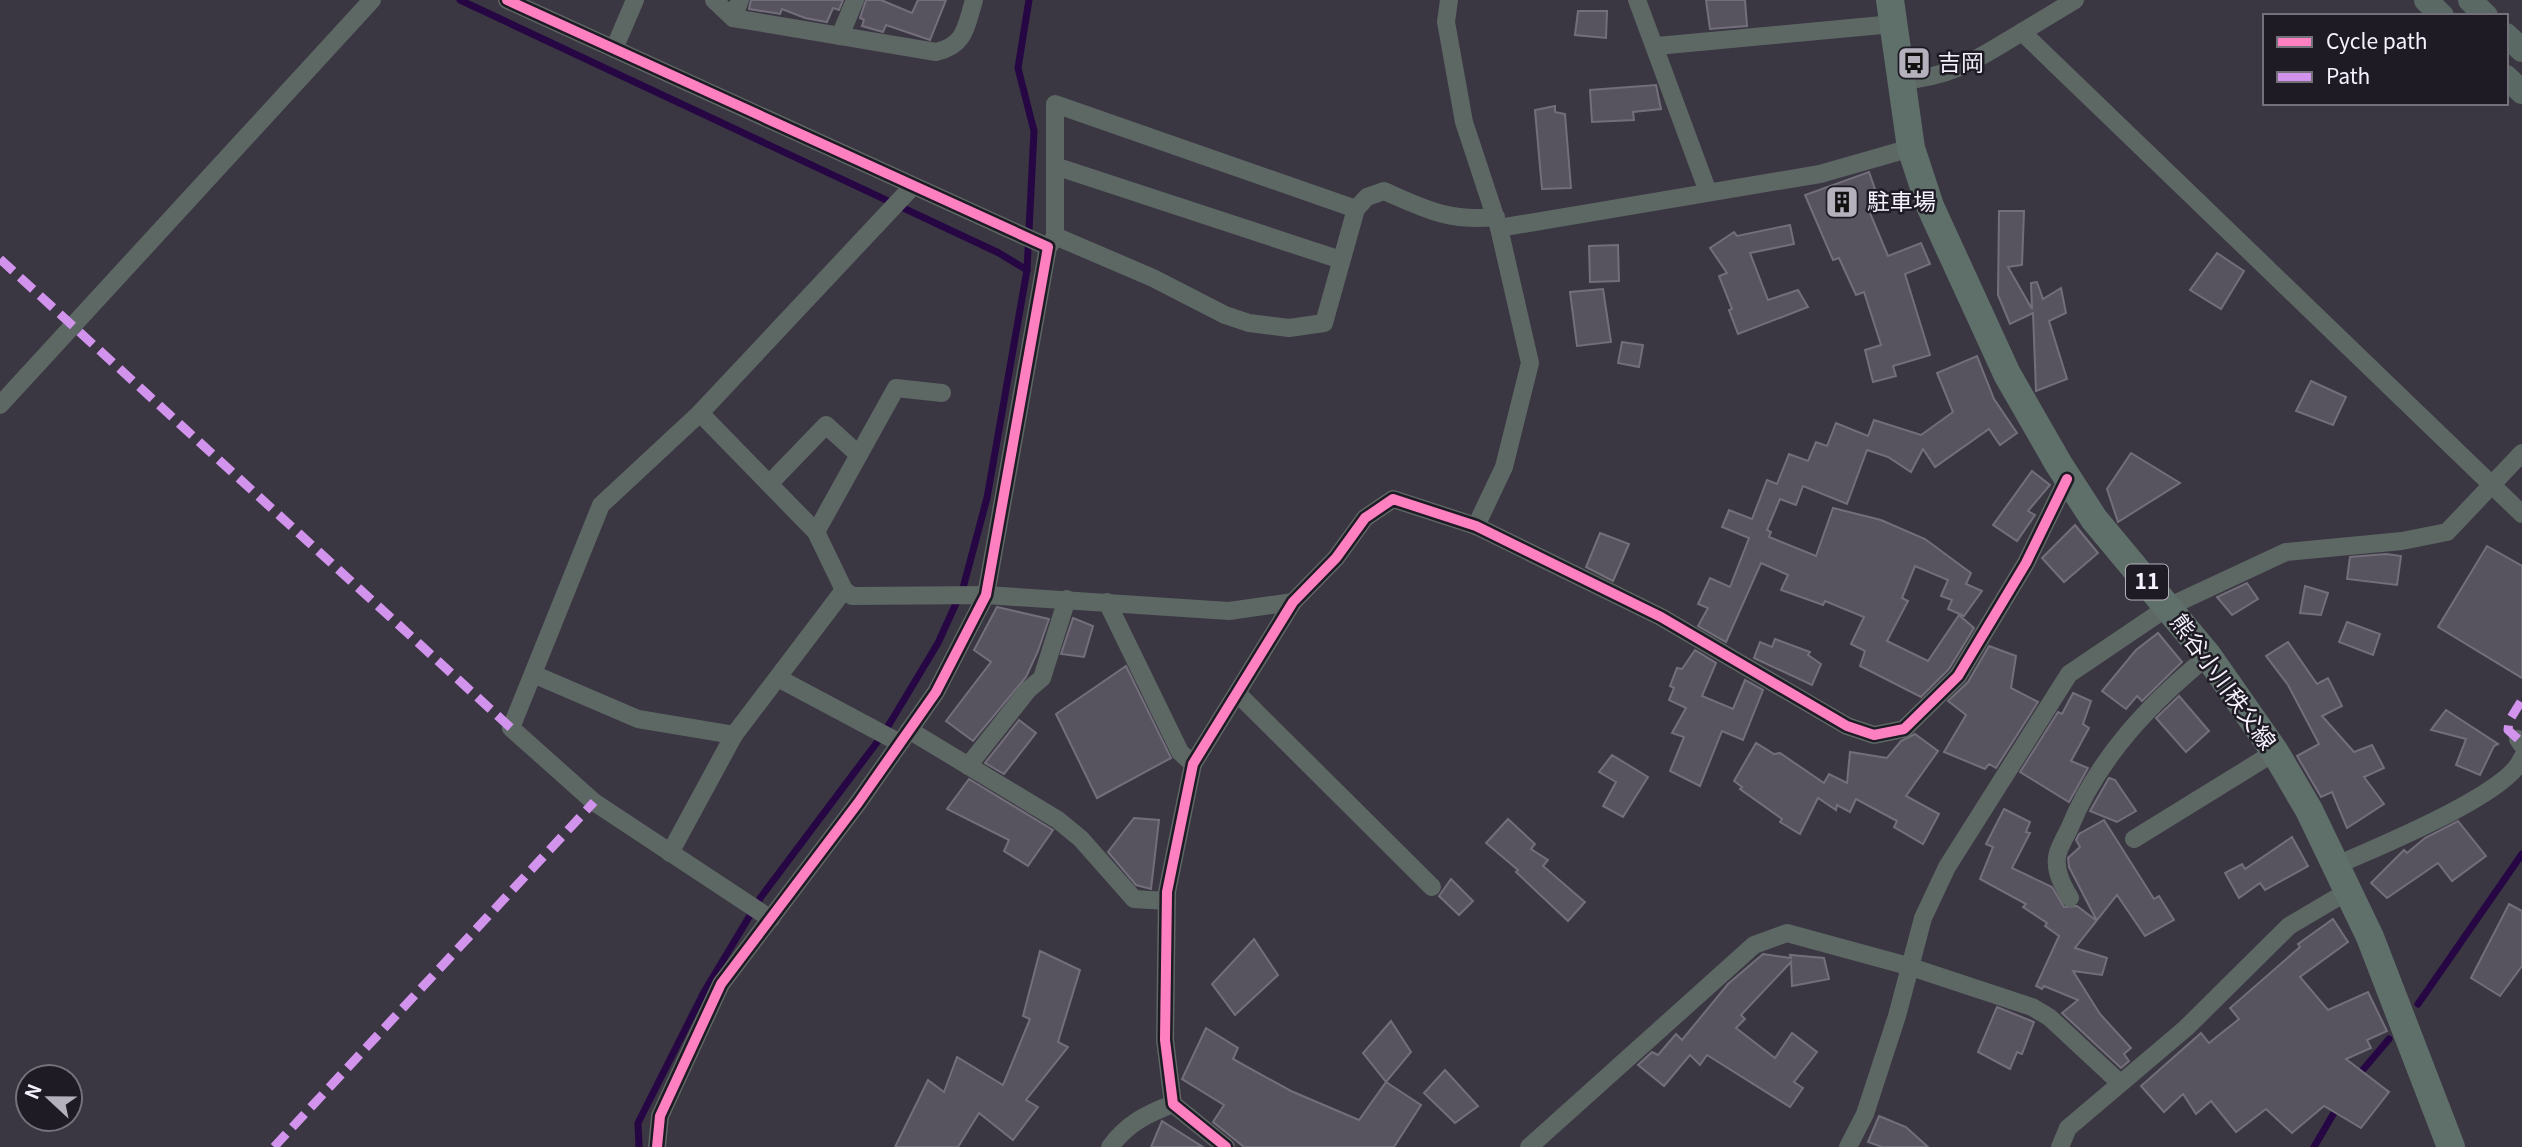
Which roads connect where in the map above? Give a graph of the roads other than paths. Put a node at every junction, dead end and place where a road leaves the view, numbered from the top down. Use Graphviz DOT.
graph roads {
  1 [pos="372,0"];
  2 [pos="507,0"];
  3 [pos="635,0"];
  4 [pos="715,0"];
  5 [pos="740,0"];
  6 [pos="855,0"];
  7 [pos="974,0"];
  8 [pos="1449,0"];
  9 [pos="1637,0"];
  10 [pos="2075,0"];
  11 [pos="2426,0"];
  12 [pos="2470,0"];
  13 [pos="1891,12"];
  14 [pos="2440,14"];
  15 [pos="2484,14"];
  16 [pos="733,18"];
  17 [pos="2022,32"];
  18 [pos="840,36"];
  19 [pos="2508,37"];
  20 [pos="1657,46"];
  21 [pos="614,49"];
  22 [pos="2522,50"];
  23 [pos="2508,79"];
  24 [pos="1901,81"];
  25 [pos="2522,92"];
  26 [pos="1911,148"];
  27 [pos="1055,166"];
  28 [pos="913,186"];
  29 [pos="1709,192"];
  30 [pos="1356,209"];
  31 [pos="1497,222"];
  32 [pos="1048,243"];
  33 [pos="1341,260"];
  34 [pos="942,393"];
  35 [pos="0,405"];
  36 [pos="699,413"];
  37 [pos="2522,453"];
  38 [pos="859,455"];
  39 [pos="2067,479"];
  40 [pos="770,483"];
  41 [pos="2492,486"];
  42 [pos="2522,514"];
  43 [pos="1476,526"];
  44 [pos="816,532"];
  45 [pos="844,590"];
  46 [pos="986,594"];
  47 [pos="1067,599"];
  48 [pos="1107,602"];
  49 [pos="1293,602"];
  50 [pos="2168,607"];
  51 [pos="2207,656"];
  52 [pos="533,674"];
  53 [pos="778,678"];
  54 [pos="1237,693"];
  55 [pos="734,735"];
  56 [pos="905,737"];
  57 [pos="2275,752"];
  58 [pos="2522,758"];
  59 [pos="1193,764"];
  60 [pos="968,766"];
  61 [pos="2134,839"];
  62 [pos="670,853"];
  63 [pos="2343,877"];
  64 [pos="1432,887"];
  65 [pos="2070,898"];
  66 [pos="1167,901"];
  67 [pos="771,919"];
  68 [pos="1908,966"];
  69 [pos="2120,1083"];
  70 [pos="1173,1104"];
  71 [pos="657,1147"];
  72 [pos="1110,1147"];
  73 [pos="1226,1147"];
  74 [pos="1529,1147"];
  75 [pos="1848,1147"];
  76 [pos="2060,1147"];
  77 [pos="2451,1147"];
  1 -- 35 [label="street"];
  2 -- 21 [label="street"];
  3 -- 21 [label="street"];
  4 -- 16 [label="street"];
  5 -- 16 [label="street"];
  6 -- 18 [label="street"];
  7 -- 18 [label="street"];
  8 -- 31 [label="street"];
  9 -- 20 [label="street"];
  10 -- 17 [label="street"];
  11 -- 14 [label="main road"];
  12 -- 15 [label="main road"];
  13 -- 20 [label="street"];
  13 -- 24 [label="main road, 熊谷小川秩父線 / 11"];
  16 -- 18 [label="street"];
  17 -- 24 [label="street"];
  17 -- 41 [label="street"];
  19 -- 22 [label="main road"];
  20 -- 29 [label="street"];
  21 -- 28 [label="street"];
  23 -- 25 [label="main road"];
  24 -- 26 [label="main road, 熊谷小川秩父線 / 11"];
  26 -- 29 [label="street"];
  26 -- 39 [label="main road, 熊谷小川秩父線 / 11"];
  27 -- 30 [label="street"];
  27 -- 32 [label="street"];
  27 -- 33 [label="street"];
  28 -- 32 [label="street"];
  28 -- 36 [label="street"];
  29 -- 31 [label="street"];
  30 -- 31 [label="street"];
  30 -- 33 [label="street"];
  31 -- 43 [label="street"];
  32 -- 33 [label="street"];
  32 -- 46 [label="street"];
  34 -- 38 [label="street"];
  36 -- 40 [label="street"];
  36 -- 52 [label="street"];
  37 -- 41 [label="street"];
  38 -- 40 [label="street"];
  38 -- 44 [label="street"];
  39 -- 43 [label="street"];
  39 -- 50 [label="main road, 熊谷小川秩父線 / 11"];
  40 -- 44 [label="street"];
  41 -- 42 [label="street"];
  41 -- 50 [label="street"];
  43 -- 49 [label="street"];
  44 -- 45 [label="street"];
  45 -- 46 [label="street"];
  45 -- 53 [label="street"];
  46 -- 47 [label="street"];
  46 -- 56 [label="street"];
  47 -- 48 [label="street"];
  47 -- 60 [label="street"];
  48 -- 49 [label="street"];
  48 -- 59 [label="street"];
  49 -- 54 [label="street"];
  50 -- 51 [label="main road, 熊谷小川秩父線 / 11"];
  50 -- 68 [label="street"];
  51 -- 57 [label="main road, 熊谷小川秩父線 / 11"];
  51 -- 65 [label="street"];
  52 -- 55 [label="street"];
  52 -- 62 [label="street"];
  53 -- 55 [label="street"];
  53 -- 56 [label="street"];
  54 -- 59 [label="street"];
  54 -- 64 [label="street"];
  55 -- 62 [label="street"];
  56 -- 60 [label="street"];
  56 -- 67 [label="street"];
  57 -- 61 [label="street"];
  57 -- 63 [label="main road, 熊谷小川秩父線 / 11"];
  58 -- 63 [label="street"];
  59 -- 66 [label="street"];
  60 -- 66 [label="street"];
  62 -- 67 [label="street"];
  63 -- 69 [label="street"];
  63 -- 77 [label="main road, 熊谷小川秩父線 / 11"];
  66 -- 70 [label="street"];
  67 -- 71 [label="street"];
  68 -- 69 [label="street"];
  68 -- 74 [label="street"];
  68 -- 75 [label="street"];
  69 -- 76 [label="street"];
  70 -- 72 [label="street"];
  70 -- 73 [label="street"];
}
